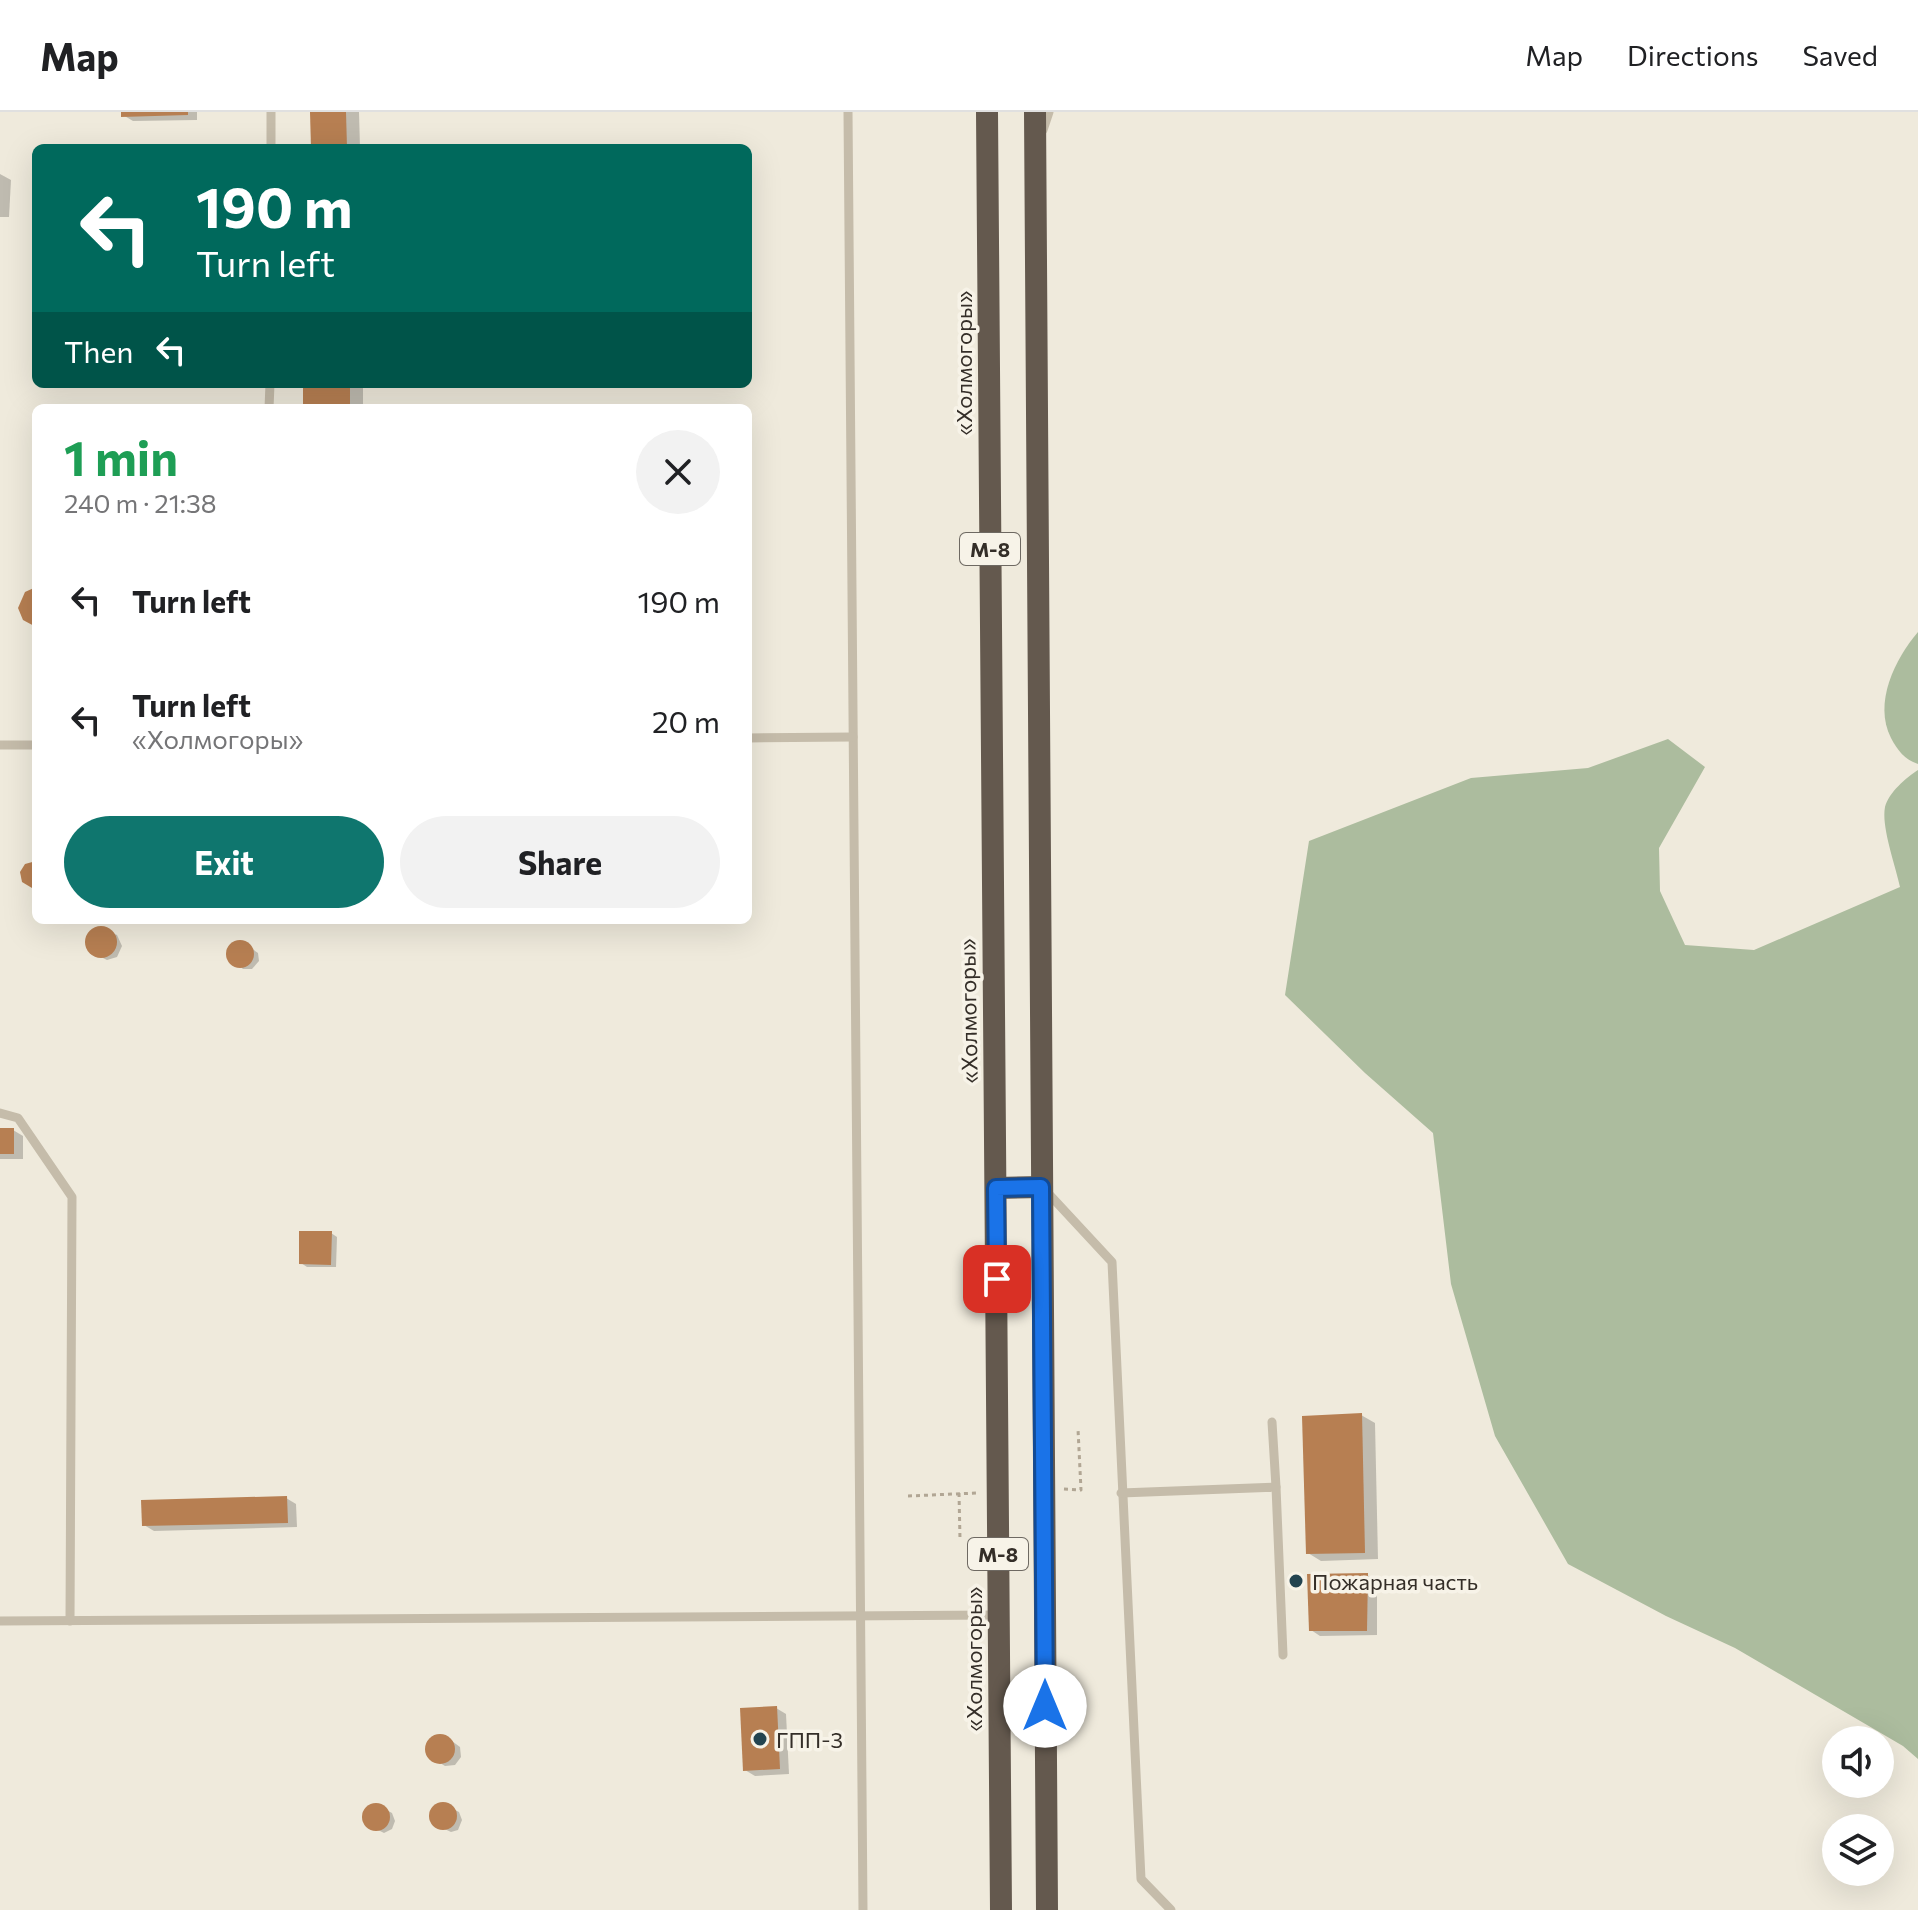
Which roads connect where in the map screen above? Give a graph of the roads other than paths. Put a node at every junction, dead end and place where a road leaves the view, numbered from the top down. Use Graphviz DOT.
graph roads {
  1 [pos="271,112"];
  2 [pos="848,112"];
  3 [pos="987,112"];
  4 [pos="1035,112"];
  5 [pos="1049,112"];
  6 [pos="271,144"];
  7 [pos="1035,152"];
  8 [pos="853,737"];
  9 [pos="752,738"];
  10 [pos="0,745"];
  11 [pos="32,745"];
  12 [pos="0,1113"];
  13 [pos="1041,1187"];
  14 [pos="996,1188"];
  15 [pos="1272,1422"];
  16 [pos="1276,1487"];
  17 [pos="1121,1493"];
  18 [pos="860,1615"];
  19 [pos="998,1615"];
  20 [pos="0,1621"];
  21 [pos="70,1621"];
  22 [pos="1283,1655"];
  23 [pos="863,1910"];
  24 [pos="1001,1910"];
  25 [pos="1047,1910"];
  26 [pos="1171,1910"];
  1 -- 6 [label="lane"];
  2 -- 8 [label="lane"];
  3 -- 14 [label="highway, «Холмогоры» / М-8"];
  4 -- 7 [label="highway, М-8"];
  5 -- 7 [label="lane"];
  7 -- 13 [label="highway, М-8"];
  8 -- 9 [label="lane"];
  8 -- 18 [label="lane"];
  10 -- 11 [label="lane"];
  12 -- 21 [label="lane"];
  13 -- 14 [label="highway"];
  13 -- 17 [label="lane"];
  13 -- 25 [label="highway, М-8"];
  14 -- 19 [label="highway, «Холмогоры» / М-8"];
  15 -- 16 [label="lane"];
  16 -- 17 [label="lane"];
  16 -- 22 [label="lane"];
  17 -- 26 [label="lane"];
  18 -- 19 [label="lane"];
  18 -- 21 [label="lane"];
  18 -- 23 [label="lane"];
  19 -- 24 [label="highway, «Холмогоры» / М-8"];
  20 -- 21 [label="lane"];
}
